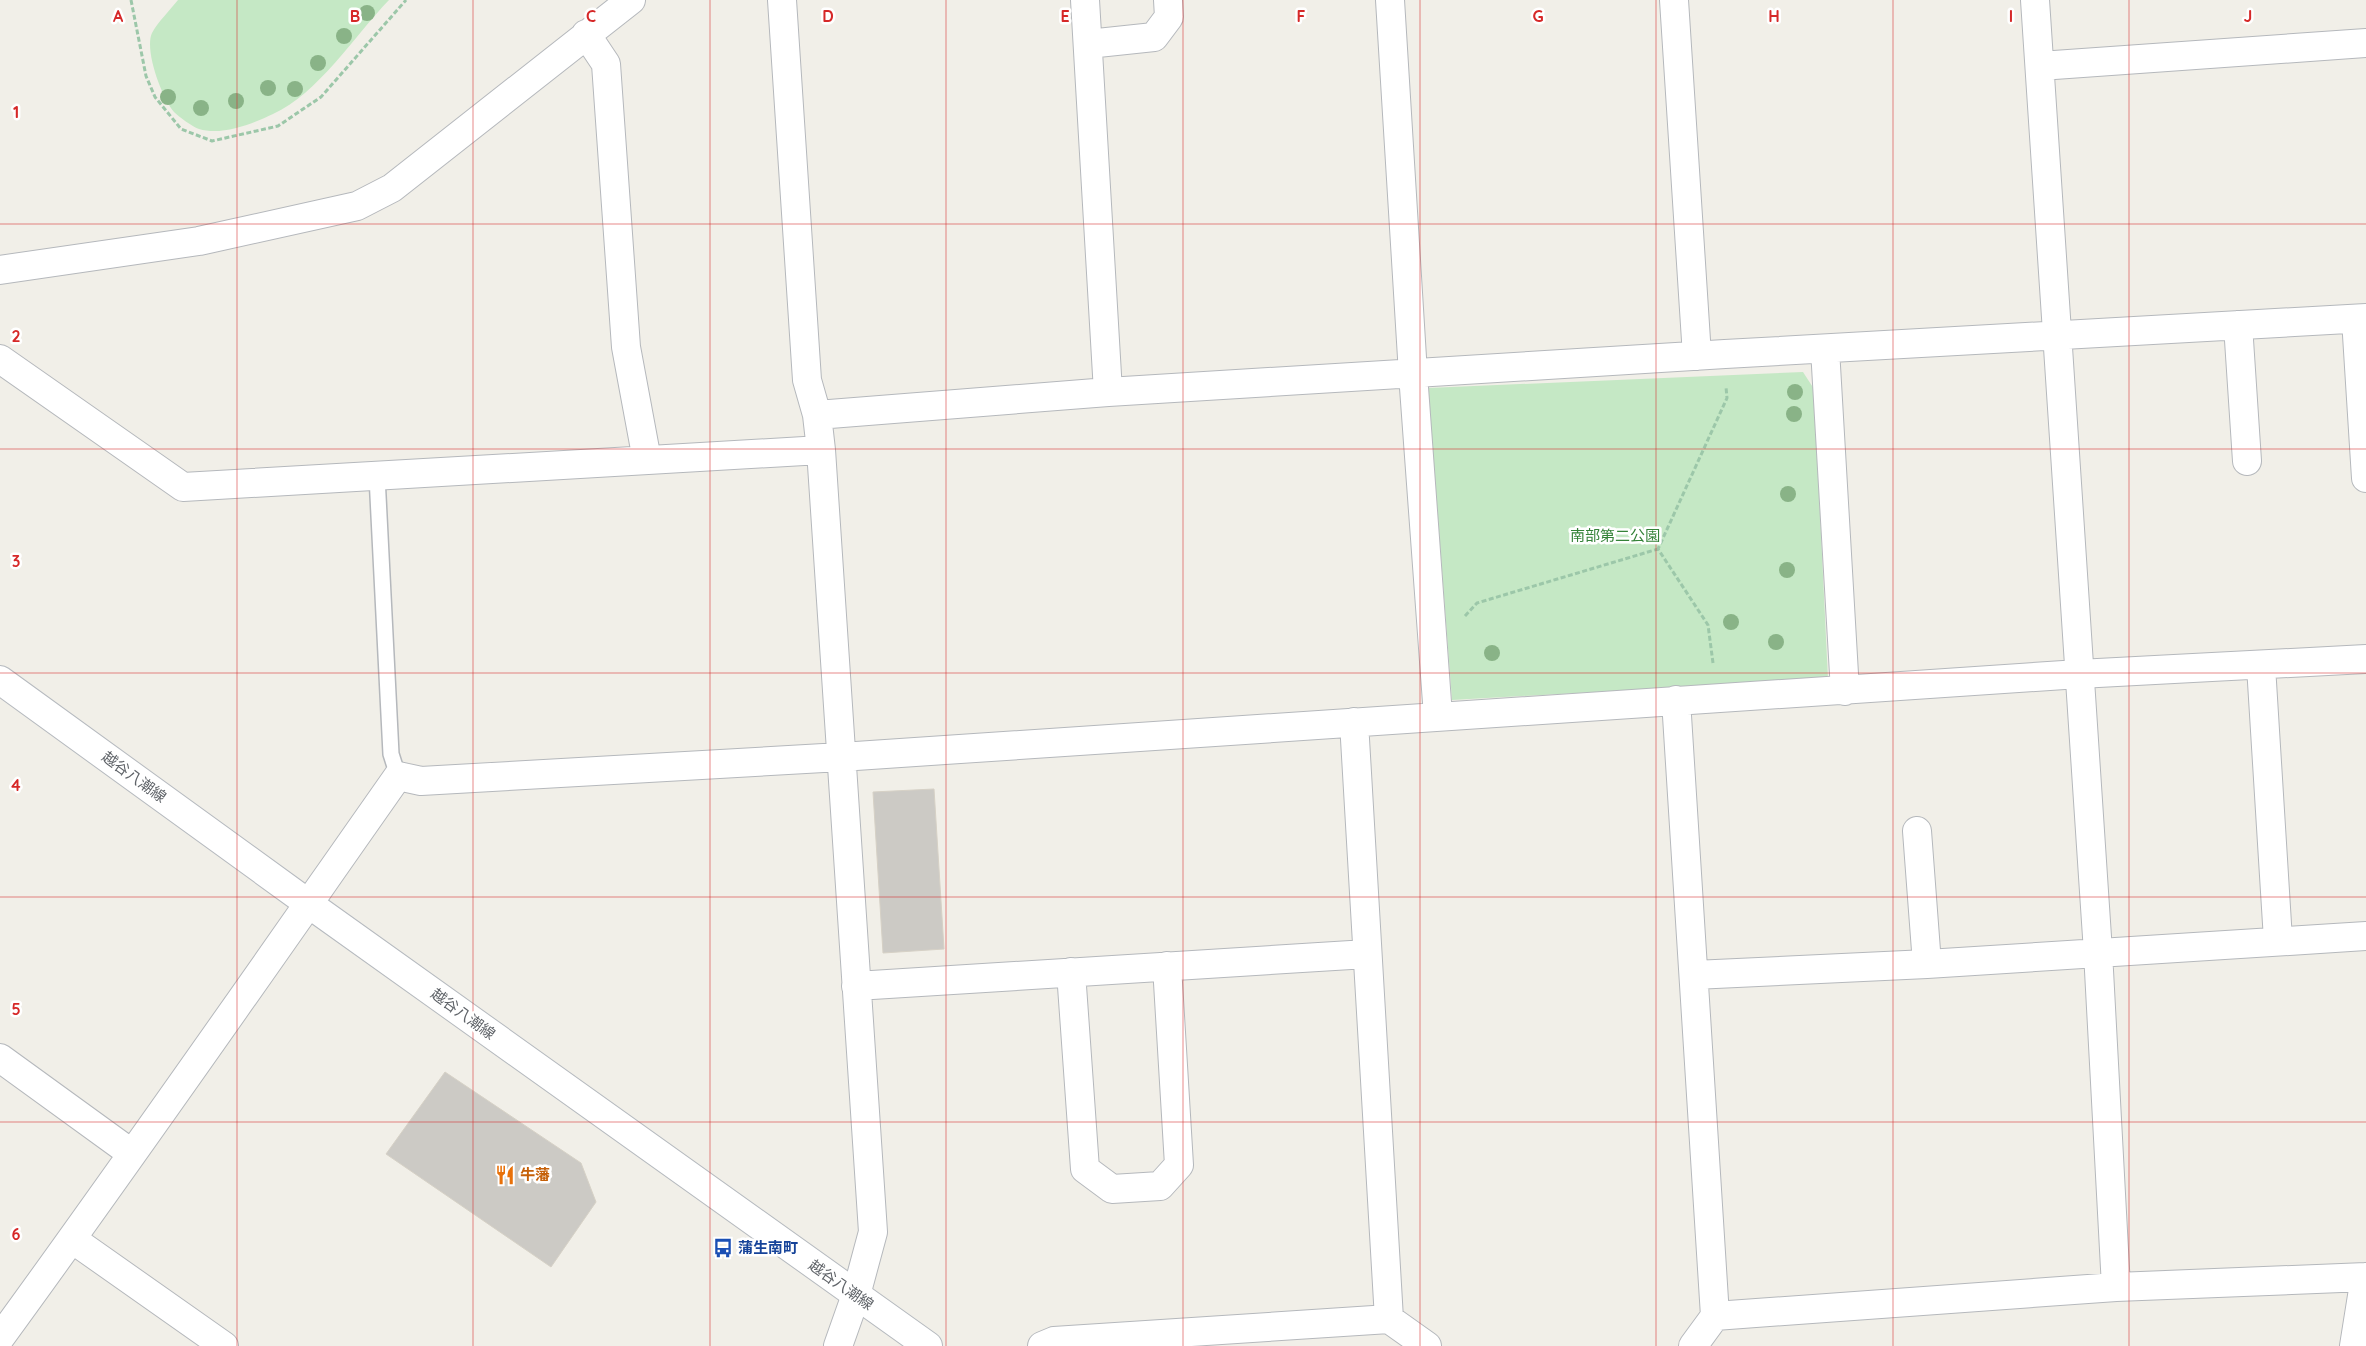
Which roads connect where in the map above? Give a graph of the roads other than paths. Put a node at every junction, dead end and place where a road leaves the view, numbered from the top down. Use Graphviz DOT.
graph roads {
  1 [pos="631,0"];
  2 [pos="782,0"];
  3 [pos="1085,0"];
  4 [pos="1168,0"];
  5 [pos="1390,0"];
  6 [pos="1674,0"];
  7 [pos="2034,0"];
  8 [pos="586,34"];
  9 [pos="2366,43"];
  10 [pos="1088,44"];
  11 [pos="2040,66"];
  12 [pos="0,270"];
  13 [pos="2361,319"];
  14 [pos="2238,325"];
  15 [pos="2057,336"];
  16 [pos="1825,349"];
  17 [pos="1697,356"];
  18 [pos="0,358"];
  19 [pos="1413,374"];
  20 [pos="1108,392"];
  21 [pos="817,415"];
  22 [pos="821,450"];
  23 [pos="647,460"];
  24 [pos="2248,461"];
  25 [pos="377,476"];
  26 [pos="2366,478"];
  27 [pos="2366,659"];
  28 [pos="2262,666"];
  29 [pos="2078,674"];
  30 [pos="0,680"];
  31 [pos="1845,691"];
  32 [pos="1676,700"];
  33 [pos="1438,716"];
  34 [pos="1354,722"];
  35 [pos="841,757"];
  36 [pos="398,776"];
  37 [pos="1917,831"];
  38 [pos="309,904"];
  39 [pos="2366,936"];
  40 [pos="2278,940"];
  41 [pos="2098,952"];
  42 [pos="1367,954"];
  43 [pos="1927,964"];
  44 [pos="1167,966"];
  45 [pos="1071,972"];
  46 [pos="1694,975"];
  47 [pos="856,986"];
  48 [pos="0,1058"];
  49 [pos="132,1153"];
  50 [pos="72,1239"];
  51 [pos="2365,1277"];
  52 [pos="2116,1287"];
  53 [pos="856,1295"];
  54 [pos="1715,1316"];
  55 [pos="1389,1318"];
  56 [pos="0,1338"];
  57 [pos="224,1346"];
  58 [pos="838,1346"];
  59 [pos="928,1346"];
  60 [pos="1042,1346"];
  61 [pos="1427,1346"];
  62 [pos="1693,1346"];
  63 [pos="2354,1346"];
  1 -- 8 [label="street"];
  2 -- 21 [label="street"];
  3 -- 10 [label="street"];
  4 -- 10 [label="street"];
  5 -- 19 [label="street"];
  6 -- 17 [label="street"];
  7 -- 11 [label="street"];
  8 -- 12 [label="street"];
  8 -- 23 [label="street"];
  9 -- 11 [label="street"];
  10 -- 20 [label="street"];
  11 -- 15 [label="street"];
  13 -- 14 [label="street"];
  13 -- 26 [label="street"];
  14 -- 15 [label="street"];
  14 -- 24 [label="street"];
  15 -- 16 [label="street"];
  15 -- 29 [label="street"];
  16 -- 17 [label="street"];
  16 -- 31 [label="street"];
  17 -- 19 [label="street"];
  18 -- 25 [label="street"];
  19 -- 20 [label="street"];
  19 -- 33 [label="street"];
  20 -- 21 [label="street"];
  21 -- 22 [label="street"];
  22 -- 23 [label="street"];
  22 -- 35 [label="street"];
  23 -- 25 [label="street"];
  25 -- 36 [label="lane"];
  27 -- 28 [label="street"];
  28 -- 29 [label="street"];
  28 -- 40 [label="street"];
  29 -- 31 [label="street"];
  29 -- 41 [label="street"];
  30 -- 38 [label="street, 越谷八潮線"];
  31 -- 32 [label="street"];
  32 -- 33 [label="street"];
  32 -- 46 [label="street"];
  33 -- 34 [label="street"];
  34 -- 35 [label="street"];
  34 -- 42 [label="street"];
  35 -- 36 [label="street"];
  35 -- 47 [label="street"];
  36 -- 38 [label="street"];
  37 -- 43 [label="street"];
  38 -- 49 [label="street"];
  38 -- 53 [label="street, 越谷八潮線"];
  39 -- 40 [label="street"];
  40 -- 41 [label="street"];
  41 -- 43 [label="street"];
  41 -- 52 [label="street"];
  42 -- 44 [label="street"];
  42 -- 55 [label="street"];
  43 -- 46 [label="street"];
  44 -- 45 [label="street"];
  44 -- 45 [label="street"];
  45 -- 47 [label="street"];
  46 -- 54 [label="street"];
  47 -- 53 [label="street"];
  48 -- 49 [label="street"];
  49 -- 50 [label="street"];
  50 -- 56 [label="street"];
  50 -- 57 [label="street"];
  51 -- 52 [label="street"];
  51 -- 63 [label="street"];
  52 -- 54 [label="street"];
  53 -- 58 [label="street"];
  53 -- 59 [label="street, 越谷八潮線"];
  54 -- 62 [label="street"];
  55 -- 60 [label="street"];
  55 -- 61 [label="street"];
}
